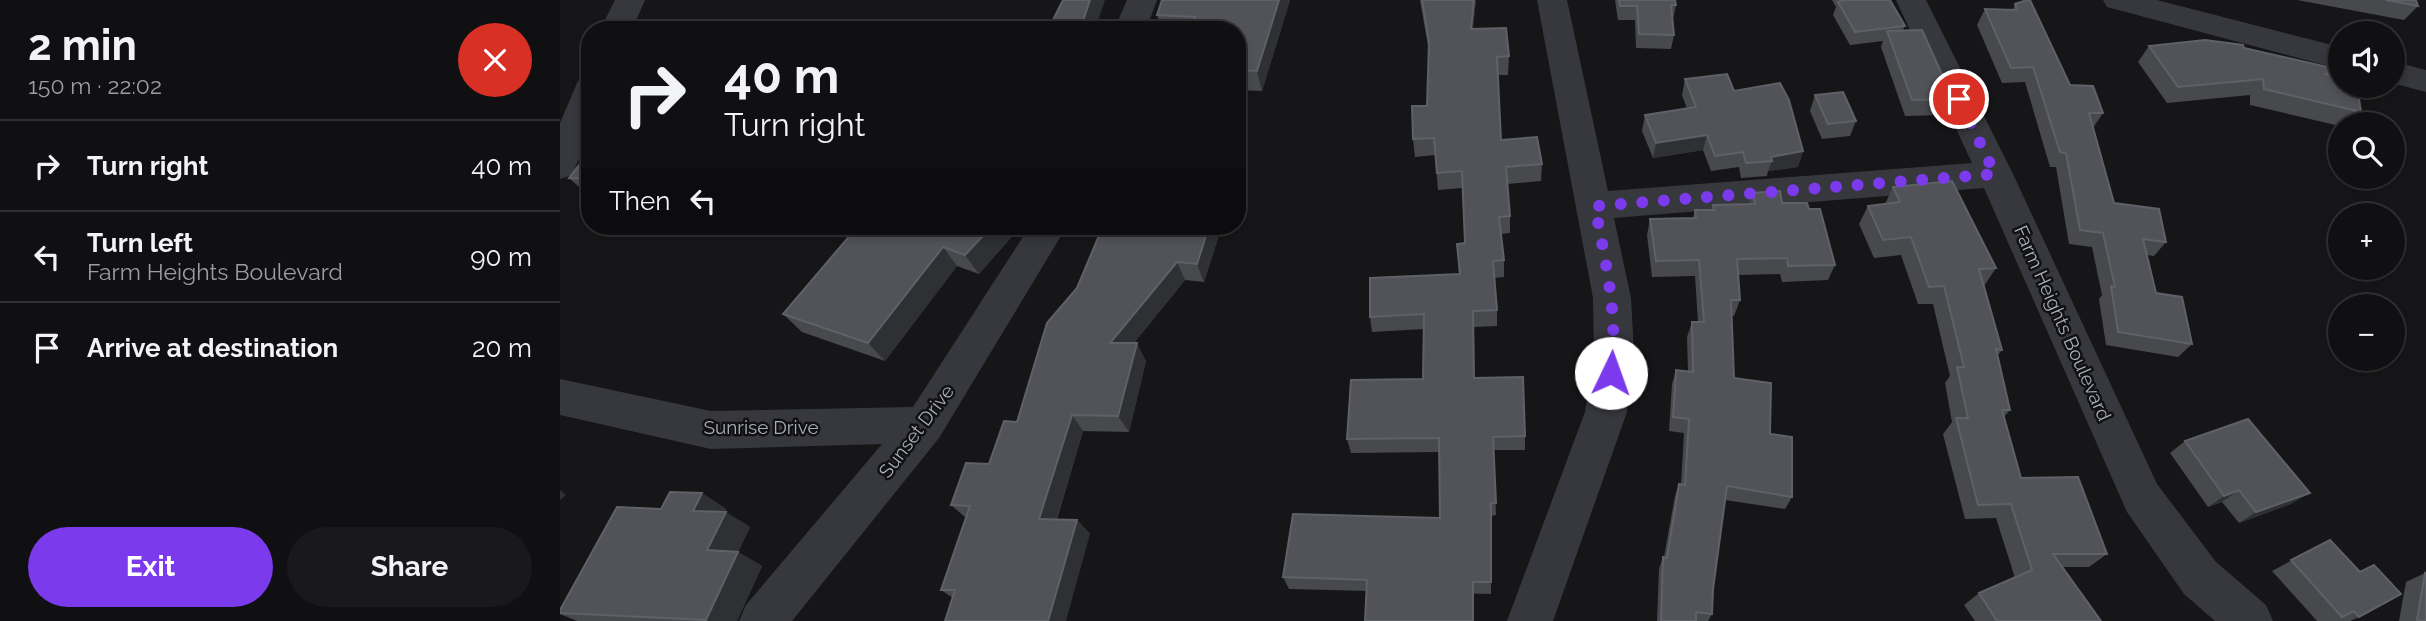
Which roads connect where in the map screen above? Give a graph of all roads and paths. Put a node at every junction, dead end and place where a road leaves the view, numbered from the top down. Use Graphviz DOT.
graph roads {
  1 [pos="630,0"];
  2 [pos="1142,0"];
  3 [pos="1552,0"];
  4 [pos="1911,0"];
  5 [pos="2118,0"];
  6 [pos="620,21"];
  7 [pos="1134,21"];
  8 [pos="2328,55"];
  9 [pos="2405,75"];
  10 [pos="2426,81"];
  11 [pos="581,112"];
  12 [pos="560,166"];
  13 [pos="1995,174"];
  14 [pos="1595,206"];
  15 [pos="1044,235"];
  16 [pos="560,397"];
  17 [pos="924,425"];
  18 [pos="762,621"];
  19 [pos="1530,621"];
  20 [pos="2250,621"];
  1 -- 6 [label="street"];
  2 -- 7 [label="street"];
  3 -- 14 [label="street"];
  4 -- 13 [label="street, Farm Heights Boulevard"];
  5 -- 8 [label="street"];
  9 -- 10 [label="street"];
  11 -- 12 [label="street"];
  13 -- 14 [label="street"];
  13 -- 20 [label="street, Farm Heights Boulevard"];
  14 -- 19 [label="street"];
  15 -- 17 [label="street, Sunset Drive"];
  16 -- 17 [label="street, Sunrise Drive"];
  17 -- 18 [label="street, Sunset Drive"];
}
